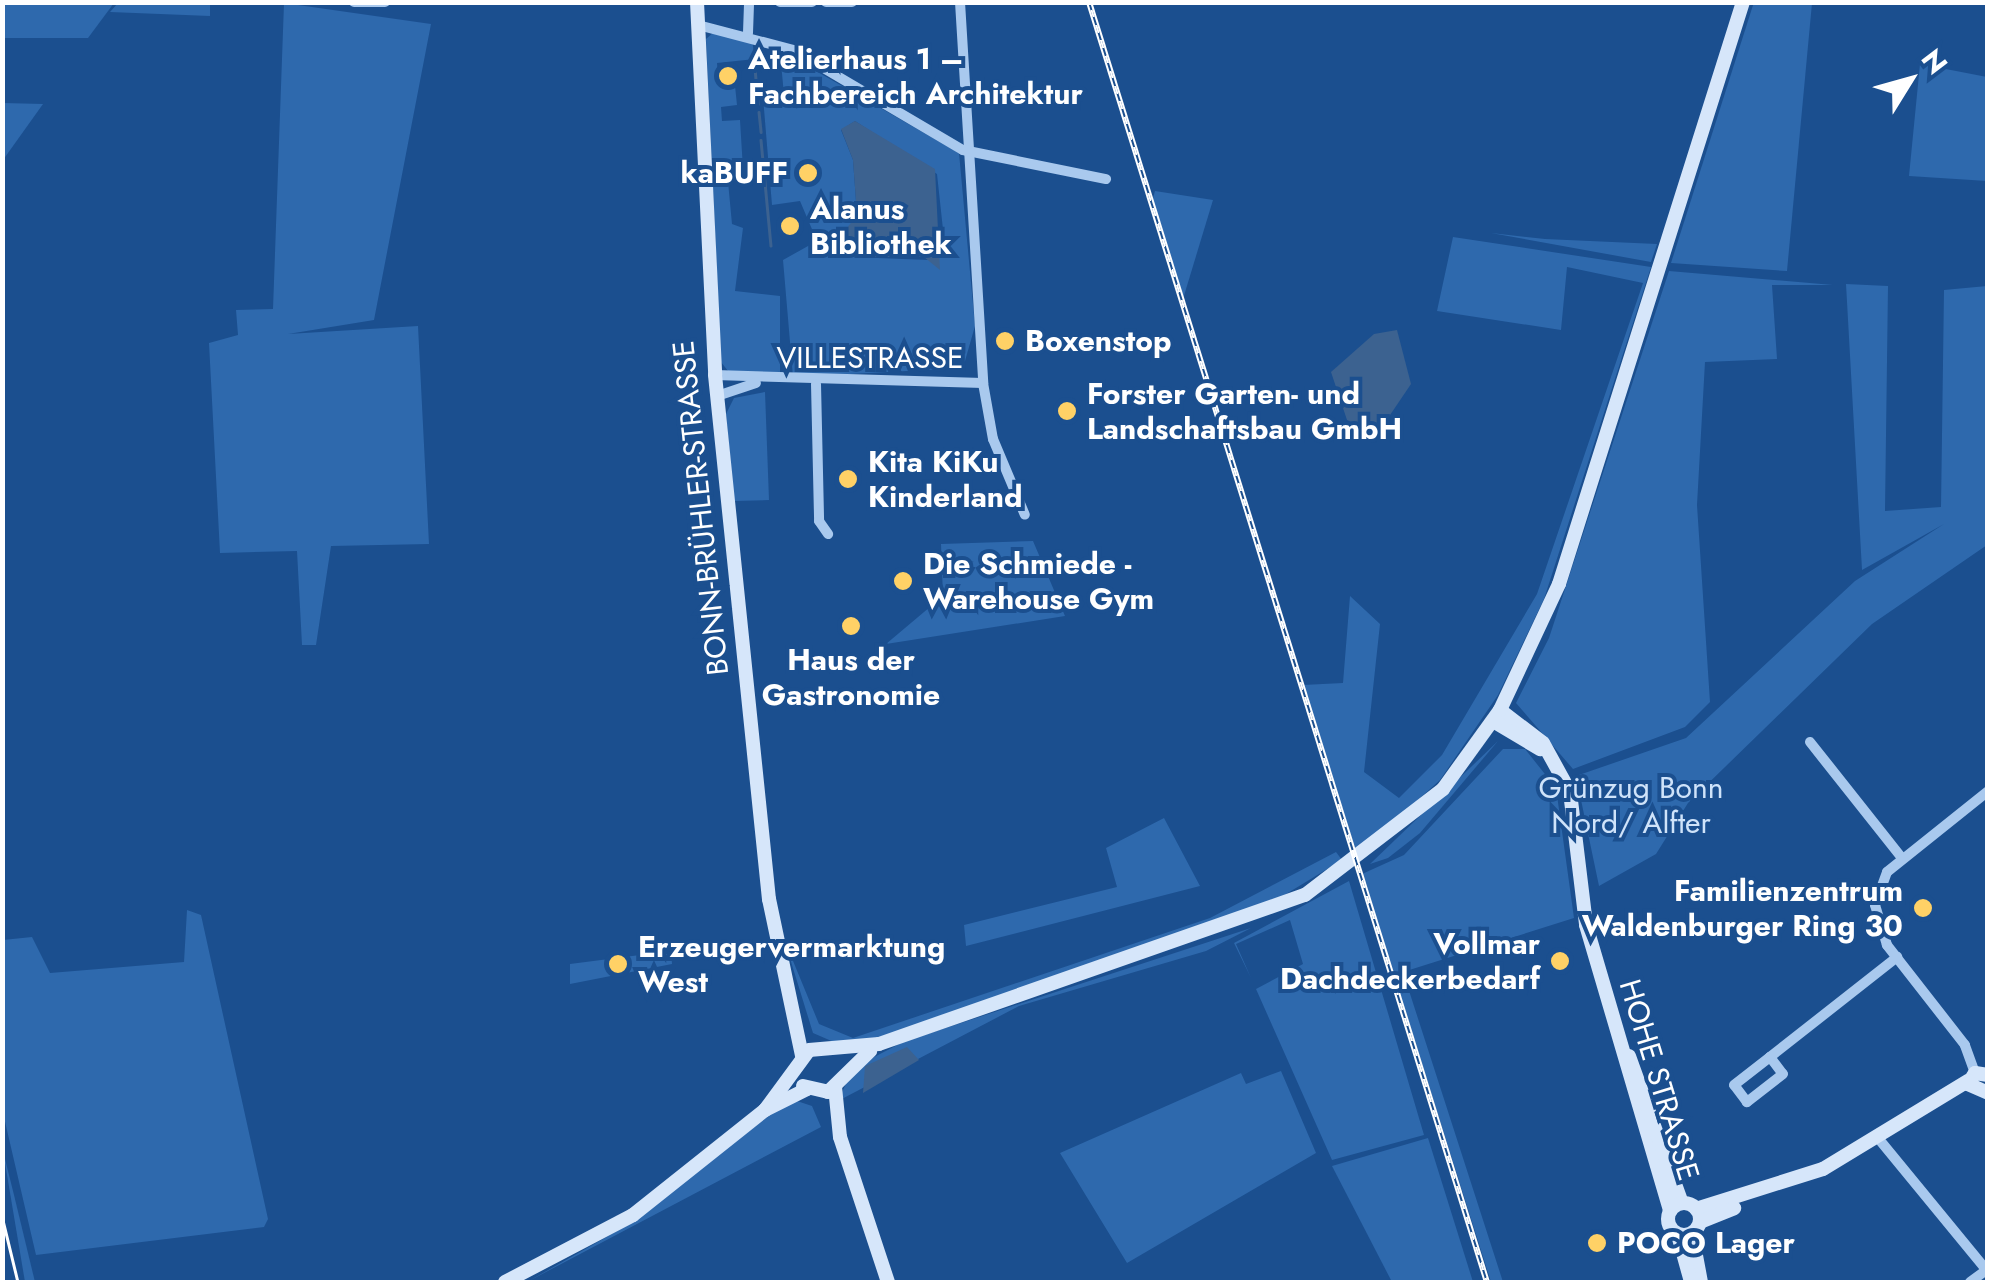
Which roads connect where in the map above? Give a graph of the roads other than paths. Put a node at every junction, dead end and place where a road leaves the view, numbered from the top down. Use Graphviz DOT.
graph roads {
  1 [pos="354,2"];
  2 [pos="385,2"];
  3 [pos="697,2"];
  4 [pos="749,2"];
  5 [pos="780,2"];
  6 [pos="812,2"];
  7 [pos="826,2"];
  8 [pos="852,2"];
  9 [pos="960,2"];
  10 [pos="1743,2"];
  11 [pos="698,25"];
  12 [pos="748,33"];
  13 [pos="963,150"];
  14 [pos="1106,179"];
  15 [pos="715,375"];
  16 [pos="983,382"];
  17 [pos="756,383"];
  18 [pos="816,384"];
  19 [pos="718,396"];
  20 [pos="1025,515"];
  21 [pos="828,534"];
  22 [pos="1497,716"];
  23 [pos="1810,742"];
  24 [pos="1988,791"];
  25 [pos="1902,858"];
  26 [pos="1897,958"];
  27 [pos="794,1003"];
  28 [pos="879,1044"];
  29 [pos="818,1048"];
  30 [pos="836,1054"];
  31 [pos="1770,1057"];
  32 [pos="799,1062"];
  33 [pos="843,1071"];
  34 [pos="1975,1080"];
  35 [pos="835,1087"];
  36 [pos="810,1091"];
  37 [pos="1988,1093"];
  38 [pos="765,1110"];
  39 [pos="840,1137"];
  40 [pos="1880,1141"];
  41 [pos="1686,1219"];
  42 [pos="1986,1272"];
  43 [pos="505,1282"];
  44 [pos="888,1282"];
  45 [pos="1691,1282"];
  46 [pos="1701,1282"];
  47 [pos="1970,1282"];
  1 -- 2 [label="street"];
  3 -- 11 [label="main road, BONN-BRÜHLER-STRASSE"];
  4 -- 12 [label="street"];
  5 -- 6 [label="street"];
  7 -- 8 [label="street"];
  9 -- 13 [label="street"];
  10 -- 22 [label="main road"];
  11 -- 12 [label="street"];
  11 -- 15 [label="main road, BONN-BRÜHLER-STRASSE"];
  12 -- 13 [label="street"];
  13 -- 14 [label="street"];
  13 -- 16 [label="street"];
  15 -- 17 [label="street, VILLESTRASSE"];
  15 -- 19 [label="main road, BONN-BRÜHLER-STRASSE"];
  16 -- 18 [label="street, VILLESTRASSE"];
  16 -- 20 [label="street"];
  17 -- 18 [label="street, VILLESTRASSE"];
  17 -- 19 [label="street, VILLESTRASSE"];
  18 -- 21 [label="street"];
  19 -- 27 [label="main road, BONN-BRÜHLER-STRASSE"];
  22 -- 28 [label="main road"];
  22 -- 41 [label="main road, HOHE STRASSE"];
  23 -- 25 [label="street"];
  24 -- 25 [label="street"];
  25 -- 26 [label="street"];
  26 -- 31 [label="street"];
  26 -- 34 [label="street"];
  27 -- 29 [label="main road, BONN-BRÜHLER-STRASSE"];
  27 -- 32 [label="main road, BONN-BRÜHLER-STRASSE"];
  28 -- 30 [label="main road"];
  28 -- 33 [label="main road"];
  29 -- 30 [label="main road"];
  29 -- 32 [label="main road"];
  30 -- 33 [label="main road"];
  31 -- 31 [label="street"];
  32 -- 36 [label="main road"];
  32 -- 38 [label="main road"];
  33 -- 35 [label="main road"];
  34 -- 37 [label="main road"];
  34 -- 40 [label="main road"];
  35 -- 36 [label="main road"];
  35 -- 39 [label="main road"];
  36 -- 38 [label="main road"];
  36 -- 39 [label="main road"];
  38 -- 43 [label="main road"];
  39 -- 44 [label="main road"];
  40 -- 41 [label="main road"];
  40 -- 42 [label="street"];
  41 -- 45 [label="main road, HOHE STRASSE"];
  41 -- 46 [label="main road, HOHE STRASSE"];
  42 -- 47 [label="street"];
}
